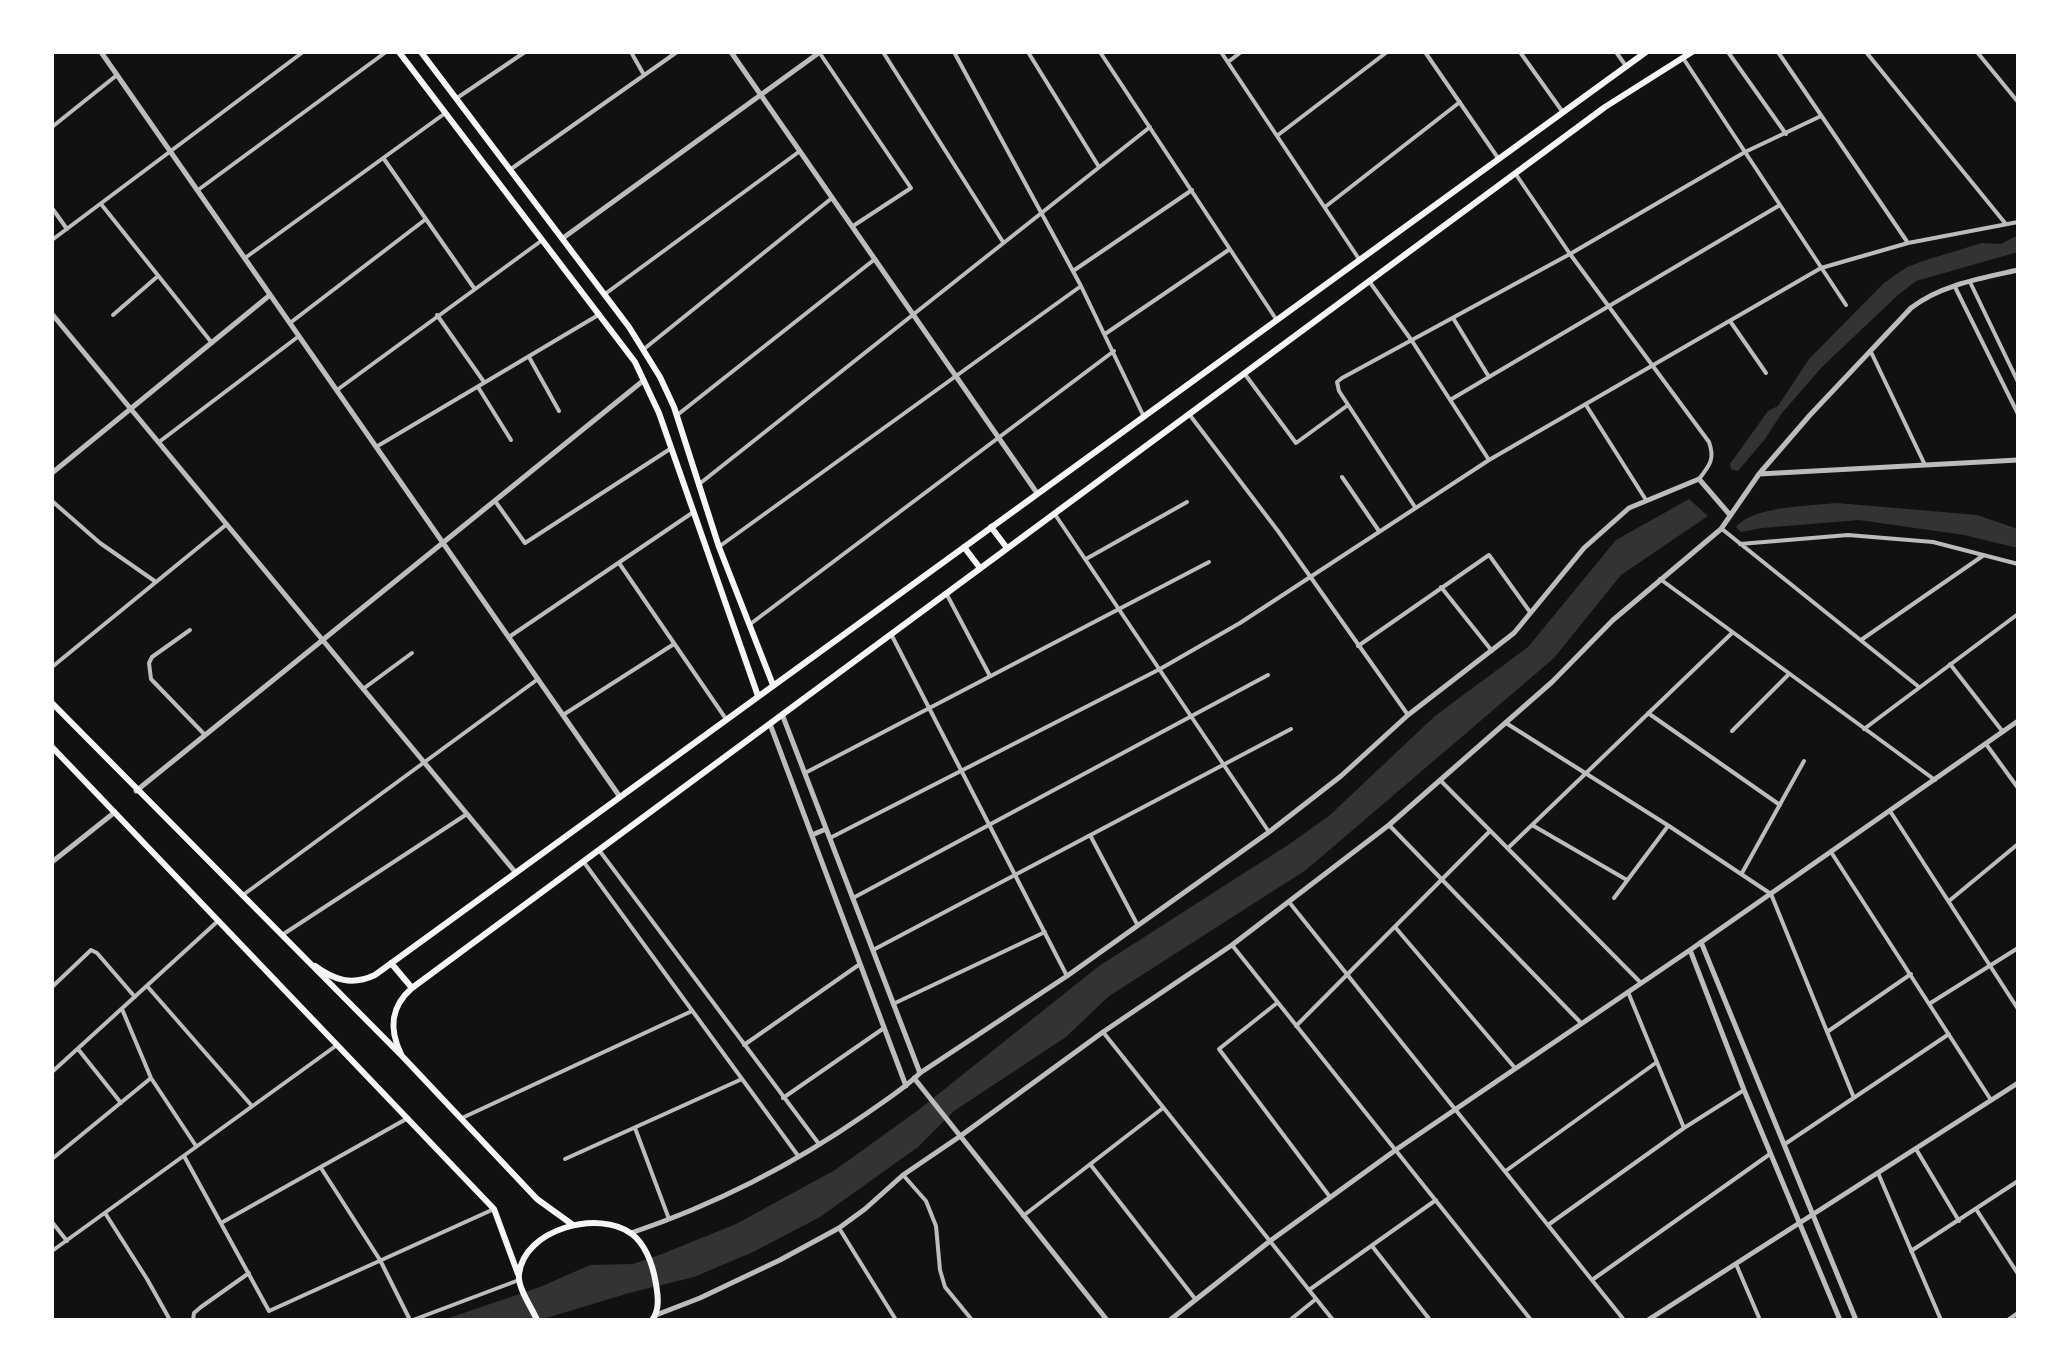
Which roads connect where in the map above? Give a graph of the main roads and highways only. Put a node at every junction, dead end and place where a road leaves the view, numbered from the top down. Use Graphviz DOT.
graph roads {
  1 [pos="399,52"];
  2 [pos="421,52"];
  3 [pos="1646,52"];
  4 [pos="1692,52"];
  5 [pos="518,178"];
  6 [pos="503,189"];
  7 [pos="674,407"];
  8 [pos="659,413"];
  9 [pos="991,527"];
  10 [pos="964,547"];
  11 [pos="1007,548"];
  12 [pos="980,568"];
  13 [pos="773,685"];
  14 [pos="758,696"];
  15 [pos="52,703"];
  16 [pos="53,748"];
  17 [pos="304,958"];
  18 [pos="391,963"];
  19 [pos="412,988"];
  20 [pos="403,1057"];
  21 [pos="573,1225"];
  22 [pos="519,1277"];
  23 [pos="655,1318"];
  24 [pos="537,1320"];
  1 -- 6 [label="main road"];
  2 -- 5 [label="main road"];
  3 -- 9 [label="main road"];
  4 -- 11 [label="main road"];
  5 -- 6 [label="main road"];
  5 -- 7 [label="main road"];
  6 -- 8 [label="main road"];
  7 -- 8 [label="main road"];
  7 -- 13 [label="main road"];
  8 -- 14 [label="main road"];
  9 -- 10 [label="main road"];
  9 -- 11 [label="main road"];
  10 -- 12 [label="main road"];
  10 -- 13 [label="main road"];
  11 -- 12 [label="main road"];
  12 -- 19 [label="main road"];
  13 -- 14 [label="main road"];
  14 -- 18 [label="main road"];
  15 -- 17 [label="main road"];
  16 -- 22 [label="main road"];
  17 -- 18 [label="main road"];
  17 -- 20 [label="main road"];
  18 -- 19 [label="main road"];
  19 -- 20 [label="main road"];
  20 -- 21 [label="main road"];
  21 -- 22 [label="main road"];
  21 -- 23 [label="main road"];
  22 -- 24 [label="main road"];
}
